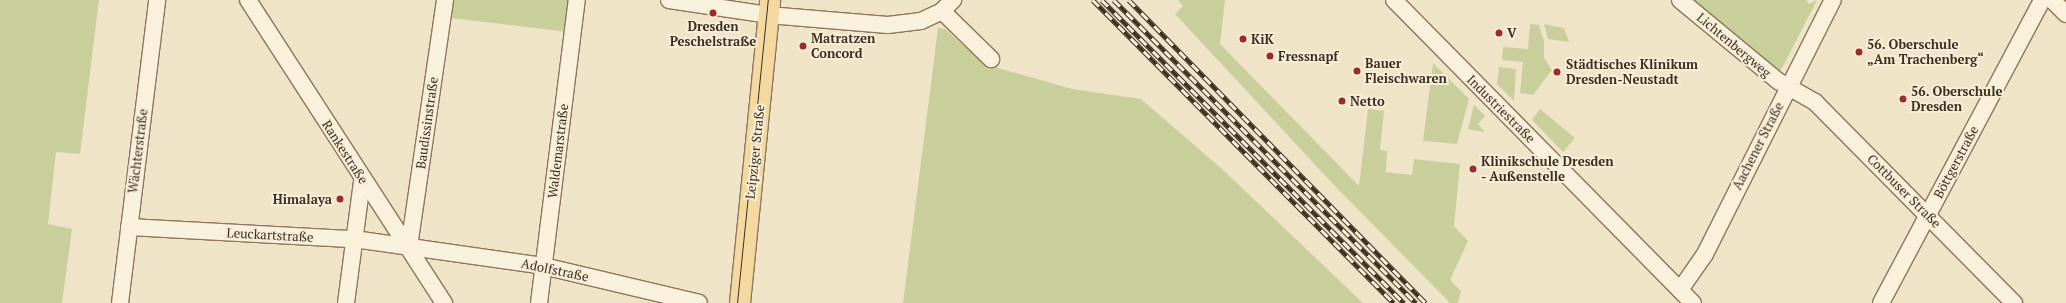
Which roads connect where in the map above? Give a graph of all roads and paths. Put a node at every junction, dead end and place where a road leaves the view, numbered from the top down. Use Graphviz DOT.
graph roads {
  1 [pos="157,0"];
  2 [pos="248,0"];
  3 [pos="445,0"];
  4 [pos="577,0"];
  5 [pos="668,0"];
  6 [pos="1394,0"];
  7 [pos="1680,0"];
  8 [pos="1833,0"];
  9 [pos="2042,0"];
  10 [pos="2052,0"];
  11 [pos="948,6"];
  12 [pos="769,7"];
  13 [pos="2066,14"];
  14 [pos="991,59"];
  15 [pos="1789,86"];
  16 [pos="362,181"];
  17 [pos="1928,216"];
  18 [pos="129,227"];
  19 [pos="354,239"];
  20 [pos="409,247"];
  21 [pos="543,266"];
  22 [pos="1680,290"];
  23 [pos="120,303"];
  24 [pos="346,303"];
  25 [pos="444,303"];
  26 [pos="539,303"];
  27 [pos="699,303"];
  28 [pos="740,303"];
  29 [pos="1692,303"];
  30 [pos="1881,303"];
  31 [pos="2014,303"];
  1 -- 18 [label="street, Wächterstraße"];
  2 -- 16 [label="street, Rankestraße"];
  3 -- 20 [label="street, Baudissinstraße"];
  4 -- 21 [label="street, Waldemarstraße"];
  5 -- 12 [label="street"];
  6 -- 22 [label="street, Industriestraße"];
  7 -- 15 [label="street, Lichtenbergweg"];
  8 -- 15 [label="street, Aachener Straße"];
  9 -- 17 [label="street, Böttgerstraße"];
  10 -- 13 [label="street"];
  11 -- 12 [label="street"];
  11 -- 14 [label="street"];
  12 -- 28 [label="main road, Leipziger Straße"];
  15 -- 17 [label="street, Cottbuser Straße"];
  15 -- 22 [label="street, Aachener Straße"];
  16 -- 19 [label="street"];
  16 -- 20 [label="street, Rankestraße"];
  17 -- 30 [label="street, Böttgerstraße"];
  17 -- 31 [label="street, Cottbuser Straße"];
  18 -- 19 [label="street, Leuckartstraße"];
  18 -- 23 [label="street, Wächterstraße"];
  19 -- 20 [label="street, Leuckartstraße"];
  19 -- 24 [label="street"];
  20 -- 21 [label="street, Adolfstraße"];
  20 -- 25 [label="street, Rankestraße"];
  21 -- 26 [label="street, Waldemarstraße"];
  21 -- 27 [label="street, Adolfstraße"];
  22 -- 29 [label="street, Industriestraße"];
}
